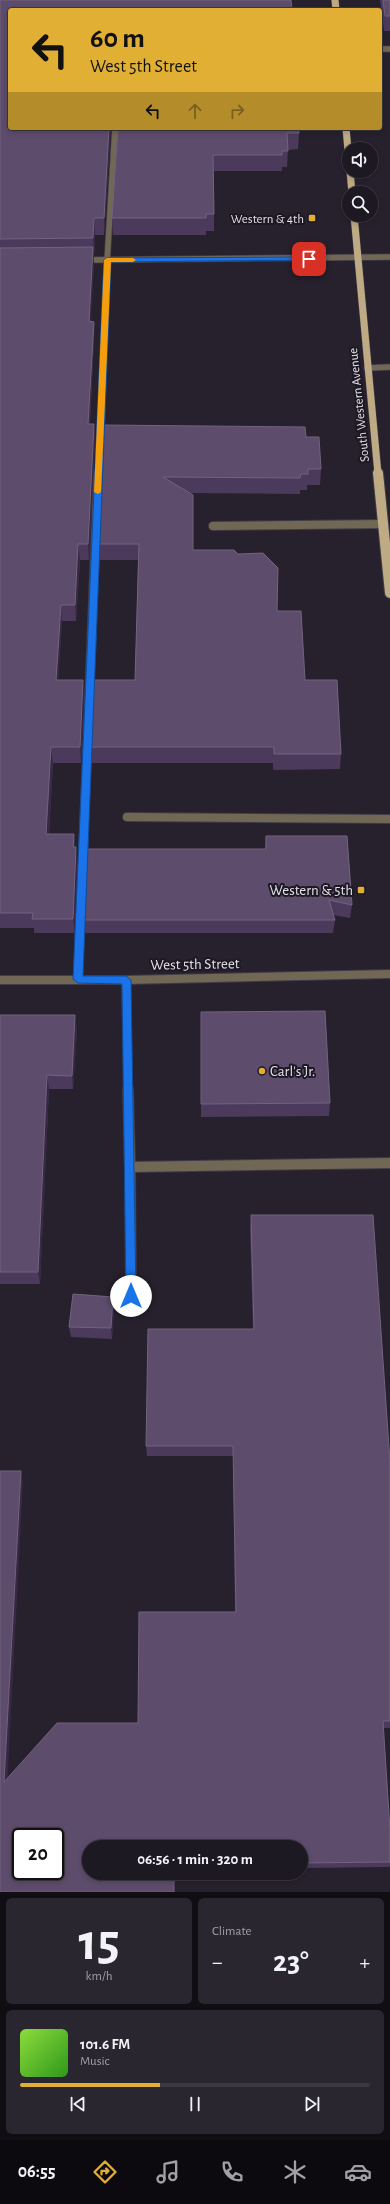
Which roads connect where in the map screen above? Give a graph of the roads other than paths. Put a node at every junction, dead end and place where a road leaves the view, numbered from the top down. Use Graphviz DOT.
graph roads {
  1 [pos="115,130"];
  2 [pos="346,130"];
  3 [pos="347,142"];
  4 [pos="354,222"];
  5 [pos="390,257"];
  6 [pos="356,258"];
  7 [pos="77,260"];
  8 [pos="107,260"];
  9 [pos="390,367"];
  10 [pos="367,368"];
  11 [pos="383,524"];
  12 [pos="213,526"];
  13 [pos="390,593"];
  14 [pos="127,817"];
  15 [pos="390,819"];
  16 [pos="390,974"];
  17 [pos="78,979"];
  18 [pos="0,980"];
  19 [pos="126,980"];
  20 [pos="390,1163"];
  21 [pos="130,1167"];
  22 [pos="131,1296"];
  1 -- 8 [label="street"];
  2 -- 3 [label="main road"];
  4 -- 6 [label="main road, South Western Avenue"];
  5 -- 6 [label="street"];
  6 -- 8 [label="street"];
  6 -- 10 [label="main road, South Western Avenue"];
  7 -- 8 [label="street"];
  8 -- 17 [label="street"];
  9 -- 10 [label="street"];
  10 -- 11 [label="main road, South Western Avenue"];
  11 -- 12 [label="street"];
  11 -- 13 [label="main road, South Western Avenue"];
  14 -- 15 [label="street"];
  16 -- 19 [label="street, West 5th Street"];
  17 -- 18 [label="street, West 5th Street"];
  17 -- 19 [label="street, West 5th Street"];
  19 -- 21 [label="street"];
  20 -- 21 [label="street"];
  21 -- 22 [label="street"];
}
